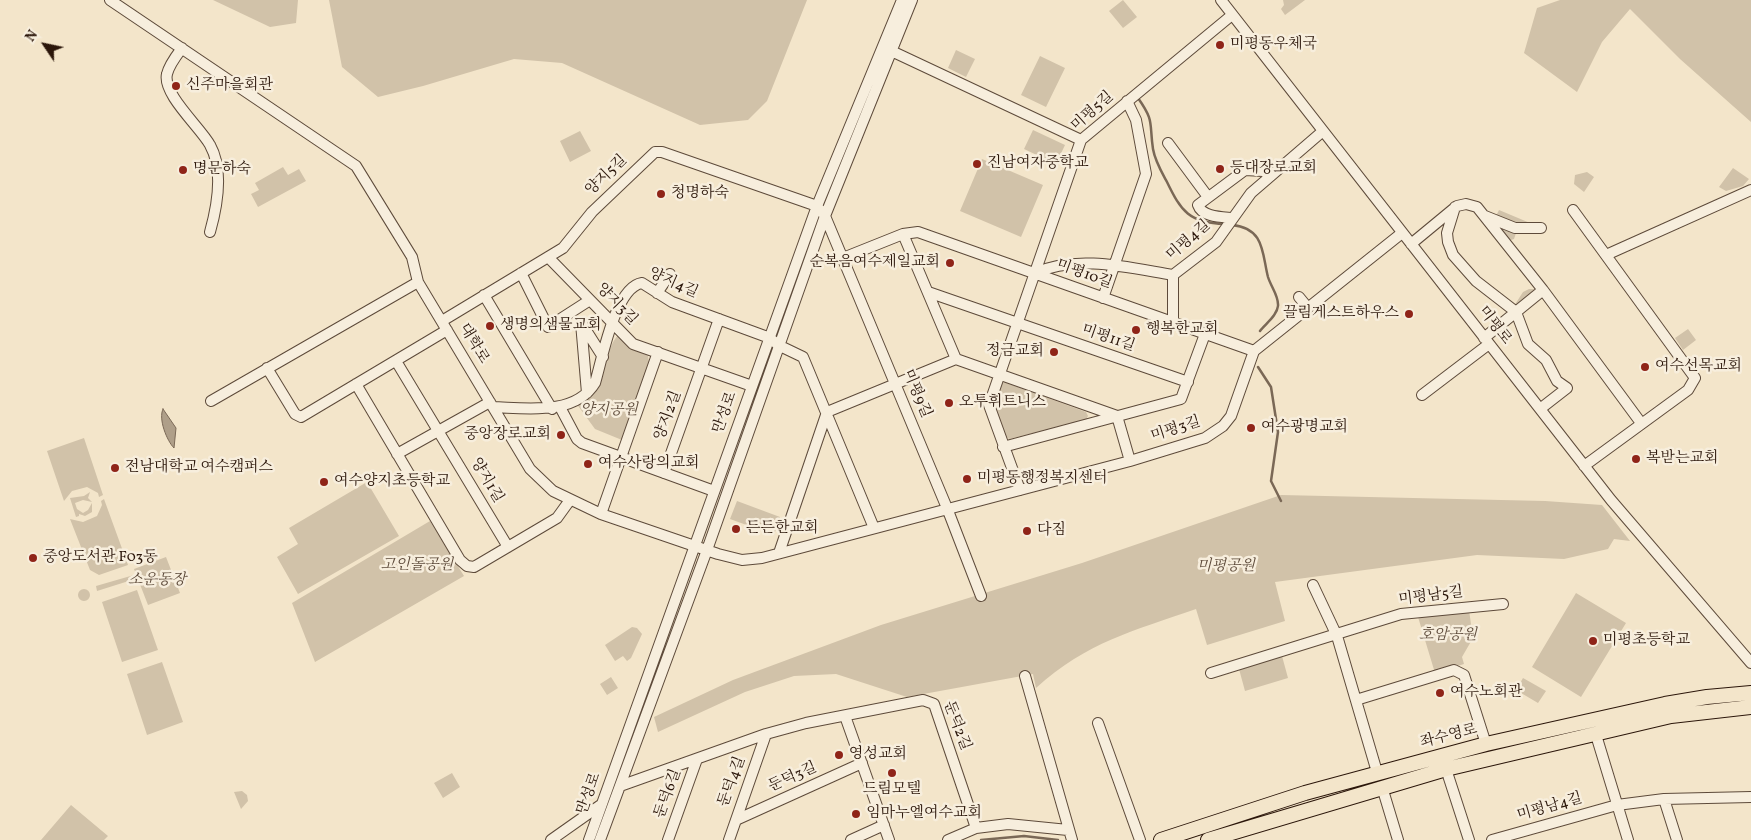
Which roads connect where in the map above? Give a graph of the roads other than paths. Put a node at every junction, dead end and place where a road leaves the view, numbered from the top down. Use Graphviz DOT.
graph roads {
  1 [pos="110,0"];
  2 [pos="902,0"];
  3 [pos="912,0"];
  4 [pos="1221,0"];
  5 [pos="1232,15"];
  6 [pos="182,48"];
  7 [pos="886,48"];
  8 [pos="1127,102"];
  9 [pos="1323,131"];
  10 [pos="1081,140"];
  11 [pos="1168,143"];
  12 [pos="1270,175"];
  13 [pos="1751,190"];
  14 [pos="1208,197"];
  15 [pos="817,206"];
  16 [pos="1455,207"];
  17 [pos="1572,210"];
  18 [pos="825,216"];
  19 [pos="1484,216"];
  20 [pos="1229,222"];
  21 [pos="1537,224"];
  22 [pos="210,232"];
  23 [pos="1402,233"];
  24 [pos="903,234"];
  25 [pos="1411,244"];
  26 [pos="1606,255"];
  27 [pos="548,257"];
  28 [pos="843,258"];
  29 [pos="1114,266"];
  30 [pos="521,273"];
  31 [pos="1035,273"];
  32 [pos="670,274"];
  33 [pos="1173,275"];
  34 [pos="418,282"];
  35 [pos="1542,290"];
  36 [pos="928,292"];
  37 [pos="657,293"];
  38 [pos="484,295"];
  39 [pos="1299,297"];
  40 [pos="1103,298"];
  41 [pos="590,300"];
  42 [pos="1308,308"];
  43 [pos="573,312"];
  44 [pos="1516,312"];
  45 [pos="719,319"];
  46 [pos="442,320"];
  47 [pos="1173,322"];
  48 [pos="581,323"];
  49 [pos="1018,323"];
  50 [pos="613,324"];
  51 [pos="448,330"];
  52 [pos="1204,334"];
  53 [pos="770,338"];
  54 [pos="1487,341"];
  55 [pos="778,346"];
  56 [pos="1254,351"];
  57 [pos="658,352"];
  58 [pos="603,356"];
  59 [pos="956,359"];
  60 [pos="396,361"];
  61 [pos="267,368"];
  62 [pos="701,368"];
  63 [pos="999,374"];
  64 [pos="1188,382"];
  65 [pos="356,384"];
  66 [pos="896,384"];
  67 [pos="752,386"];
  68 [pos="587,393"];
  69 [pos="1422,395"];
  70 [pos="211,401"];
  71 [pos="492,404"];
  72 [pos="556,408"];
  73 [pos="1540,409"];
  74 [pos="827,412"];
  75 [pos="1117,416"];
  76 [pos="1641,423"];
  77 [pos="438,431"];
  78 [pos="1004,447"];
  79 [pos="398,454"];
  80 [pos="621,458"];
  81 [pos="1130,461"];
  82 [pos="1584,466"];
  83 [pos="664,473"];
  84 [pos="1020,490"];
  85 [pos="714,491"];
  86 [pos="570,500"];
  87 [pos="947,508"];
  88 [pos="601,514"];
  89 [pos="874,528"];
  90 [pos="694,546"];
  91 [pos="508,547"];
  92 [pos="707,550"];
  93 [pos="779,553"];
  94 [pos="1313,585"];
  95 [pos="981,596"];
  96 [pos="1503,604"];
  97 [pos="1337,636"];
  98 [pos="1751,663"];
  99 [pos="1211,673"];
  100 [pos="1025,676"];
  101 [pos="1751,693"];
  102 [pos="1707,697"];
  103 [pos="1356,700"];
  104 [pos="1751,707"];
  105 [pos="1708,711"];
  106 [pos="845,716"];
  107 [pos="1098,723"];
  108 [pos="766,734"];
  109 [pos="1596,735"];
  110 [pos="1486,744"];
  111 [pos="697,758"];
  112 [pos="862,764"];
  113 [pos="1446,769"];
  114 [pos="1377,772"];
  115 [pos="620,786"];
  116 [pos="1382,787"];
  117 [pos="1305,793"];
  118 [pos="1751,797"];
  119 [pos="1664,799"];
  120 [pos="602,804"];
  121 [pos="1617,804"];
  122 [pos="1310,809"];
  123 [pos="1231,816"];
  124 [pos="736,820"];
  125 [pos="884,825"];
  126 [pos="976,828"];
  127 [pos="1235,832"];
  128 [pos="1070,835"];
  129 [pos="551,840"];
  130 [pos="589,840"];
  131 [pos="600,840"];
  132 [pos="668,840"];
  133 [pos="728,840"];
  134 [pos="851,840"];
  135 [pos="889,840"];
  136 [pos="948,840"];
  137 [pos="1140,840"];
  138 [pos="1161,840"];
  139 [pos="1208,840"];
  140 [pos="1398,840"];
  141 [pos="1468,840"];
  142 [pos="1492,840"];
  143 [pos="1628,840"];
  144 [pos="1677,840"];
  1 -- 6 [label="street, 대학로"];
  2 -- 7 [label="street, 만성로"];
  3 -- 7 [label="street, 만성로"];
  4 -- 5 [label="street, 미평로"];
  5 -- 8 [label="street, 미평5길"];
  5 -- 9 [label="street, 미평로"];
  6 -- 22 [label="street"];
  6 -- 34 [label="street, 대학로"];
  7 -- 10 [label="street"];
  7 -- 15 [label="street, 만성로"];
  7 -- 18 [label="street, 만성로"];
  8 -- 10 [label="street, 미평5길"];
  8 -- 29 [label="street"];
  9 -- 12 [label="street, 미평4길"];
  9 -- 23 [label="street, 미평로"];
  10 -- 31 [label="street, 미평5길"];
  11 -- 14 [label="street"];
  12 -- 14 [label="street"];
  12 -- 20 [label="street, 미평4길"];
  13 -- 26 [label="street"];
  14 -- 20 [label="street"];
  15 -- 18 [label="street, 미평9길"];
  15 -- 27 [label="street, 양지5길"];
  15 -- 53 [label="street, 만성로"];
  16 -- 19 [label="street"];
  16 -- 25 [label="street"];
  16 -- 44 [label="street"];
  17 -- 26 [label="street"];
  18 -- 28 [label="street, 미평9길"];
  18 -- 55 [label="street, 만성로"];
  19 -- 21 [label="street"];
  19 -- 35 [label="street"];
  20 -- 33 [label="street, 미평4길"];
  23 -- 25 [label="street, 미평로"];
  23 -- 42 [label="street"];
  24 -- 28 [label="street, 미평10길"];
  24 -- 31 [label="street, 미평10길"];
  24 -- 36 [label="street"];
  25 -- 54 [label="street, 미평로"];
  26 -- 76 [label="street"];
  27 -- 30 [label="street, 양지5길"];
  27 -- 41 [label="street, 양지3길"];
  28 -- 66 [label="street, 미평9길"];
  29 -- 31 [label="street, 미평4길"];
  29 -- 33 [label="street, 미평4길"];
  29 -- 40 [label="street"];
  30 -- 38 [label="street, 양지5길"];
  30 -- 43 [label="street"];
  31 -- 40 [label="street, 미평10길"];
  31 -- 49 [label="street, 미평5길"];
  32 -- 37 [label="street"];
  33 -- 47 [label="street"];
  34 -- 46 [label="street, 대학로"];
  34 -- 61 [label="street"];
  35 -- 44 [label="street"];
  35 -- 76 [label="street"];
  36 -- 49 [label="street"];
  36 -- 59 [label="street"];
  37 -- 45 [label="street, 양지4길"];
  37 -- 50 [label="street, 양지4길"];
  38 -- 46 [label="street, 양지5길"];
  38 -- 72 [label="street"];
  39 -- 42 [label="street"];
  40 -- 47 [label="street, 미평10길"];
  41 -- 43 [label="street"];
  41 -- 50 [label="street, 양지3길"];
  42 -- 56 [label="street"];
  43 -- 48 [label="street"];
  44 -- 54 [label="street"];
  44 -- 73 [label="street"];
  45 -- 53 [label="street, 양지4길"];
  45 -- 62 [label="street"];
  46 -- 51 [label="street, 대학로"];
  47 -- 52 [label="street, 미평10길"];
  48 -- 58 [label="street"];
  48 -- 68 [label="street"];
  49 -- 63 [label="street, 미평5길"];
  49 -- 64 [label="street, 미평11길"];
  50 -- 57 [label="street, 양지3길"];
  50 -- 58 [label="street"];
  51 -- 60 [label="street"];
  51 -- 71 [label="street, 대학로"];
  52 -- 56 [label="street, 미평10길"];
  52 -- 64 [label="street"];
  53 -- 55 [label="street"];
  53 -- 67 [label="street, 만성로"];
  54 -- 69 [label="street"];
  54 -- 73 [label="street, 미평로"];
  55 -- 74 [label="street"];
  55 -- 92 [label="street, 만성로"];
  56 -- 81 [label="street, 미평3길"];
  57 -- 62 [label="street, 양지3길"];
  57 -- 80 [label="street, 양지2길"];
  58 -- 68 [label="street"];
  59 -- 63 [label="street"];
  59 -- 66 [label="street"];
  60 -- 65 [label="street"];
  60 -- 77 [label="street, 양지1길"];
  61 -- 65 [label="street"];
  61 -- 70 [label="street"];
  62 -- 67 [label="street, 양지3길"];
  62 -- 83 [label="street, 양지2길"];
  63 -- 75 [label="street"];
  63 -- 78 [label="street, 미평5길"];
  64 -- 75 [label="street"];
  65 -- 79 [label="street"];
  66 -- 74 [label="street"];
  66 -- 87 [label="street, 미평9길"];
  67 -- 85 [label="street, 만성로"];
  68 -- 72 [label="street"];
  71 -- 72 [label="street"];
  71 -- 77 [label="street"];
  71 -- 86 [label="street, 대학로"];
  72 -- 80 [label="street"];
  73 -- 82 [label="street, 미평로"];
  74 -- 89 [label="street"];
  74 -- 93 [label="street"];
  75 -- 78 [label="street"];
  75 -- 81 [label="street"];
  76 -- 82 [label="street"];
  77 -- 79 [label="street"];
  77 -- 91 [label="street, 양지1길"];
  78 -- 84 [label="street, 미평5길"];
  79 -- 91 [label="street"];
  80 -- 83 [label="street"];
  80 -- 88 [label="street, 양지2길"];
  81 -- 84 [label="street, 미평3길"];
  82 -- 98 [label="street, 미평로"];
  83 -- 85 [label="street"];
  84 -- 87 [label="street, 미평3길"];
  85 -- 90 [label="street, 만성로"];
  86 -- 88 [label="street, 대학로"];
  86 -- 91 [label="street"];
  87 -- 89 [label="street, 미평3길"];
  87 -- 95 [label="street, 미평9길"];
  88 -- 90 [label="street, 대학로"];
  89 -- 93 [label="street, 미평3길"];
  90 -- 92 [label="street, 미평3길"];
  90 -- 120 [label="street, 만성로"];
  92 -- 93 [label="street, 미평3길"];
  92 -- 115 [label="street, 만성로"];
  94 -- 97 [label="street"];
  96 -- 97 [label="street, 미평남5길"];
  97 -- 99 [label="street, 미평남5길"];
  97 -- 103 [label="street"];
  100 -- 128 [label="street"];
  101 -- 102 [label="main road, 좌수영로"];
  102 -- 105 [label="main road"];
  102 -- 110 [label="main road, 좌수영로"];
  103 -- 110 [label="street"];
  103 -- 114 [label="street"];
  104 -- 105 [label="main road, 좌수영로"];
  105 -- 109 [label="main road, 좌수영로"];
  106 -- 108 [label="street, 둔덕2길"];
  106 -- 112 [label="street"];
  106 -- 126 [label="street, 둔덕2길"];
  107 -- 137 [label="street"];
  108 -- 111 [label="street, 둔덕2길"];
  108 -- 124 [label="street, 둔덕4길"];
  109 -- 113 [label="main road, 좌수영로"];
  109 -- 121 [label="street"];
  110 -- 114 [label="main road, 좌수영로"];
  111 -- 115 [label="street, 둔덕2길"];
  111 -- 132 [label="street, 둔덕6길"];
  112 -- 124 [label="street, 둔덕3길"];
  112 -- 125 [label="street"];
  113 -- 116 [label="main road, 좌수영로"];
  113 -- 141 [label="street"];
  114 -- 117 [label="main road, 좌수영로"];
  115 -- 131 [label="street, 만성로"];
  116 -- 122 [label="main road, 좌수영로"];
  116 -- 140 [label="street"];
  117 -- 122 [label="main road"];
  117 -- 123 [label="main road, 좌수영로"];
  118 -- 119 [label="street, 미평남4길"];
  119 -- 121 [label="street, 미평남4길"];
  119 -- 144 [label="street"];
  120 -- 129 [label="street"];
  120 -- 130 [label="street, 만성로"];
  121 -- 142 [label="street, 미평남4길"];
  121 -- 143 [label="street"];
  122 -- 127 [label="main road, 좌수영로"];
  123 -- 127 [label="main road"];
  123 -- 138 [label="main road, 좌수영로"];
  124 -- 133 [label="street, 둔덕4길"];
  125 -- 134 [label="street"];
  125 -- 135 [label="street"];
  126 -- 128 [label="street"];
  126 -- 136 [label="street"];
  127 -- 139 [label="main road, 좌수영로"];
}
